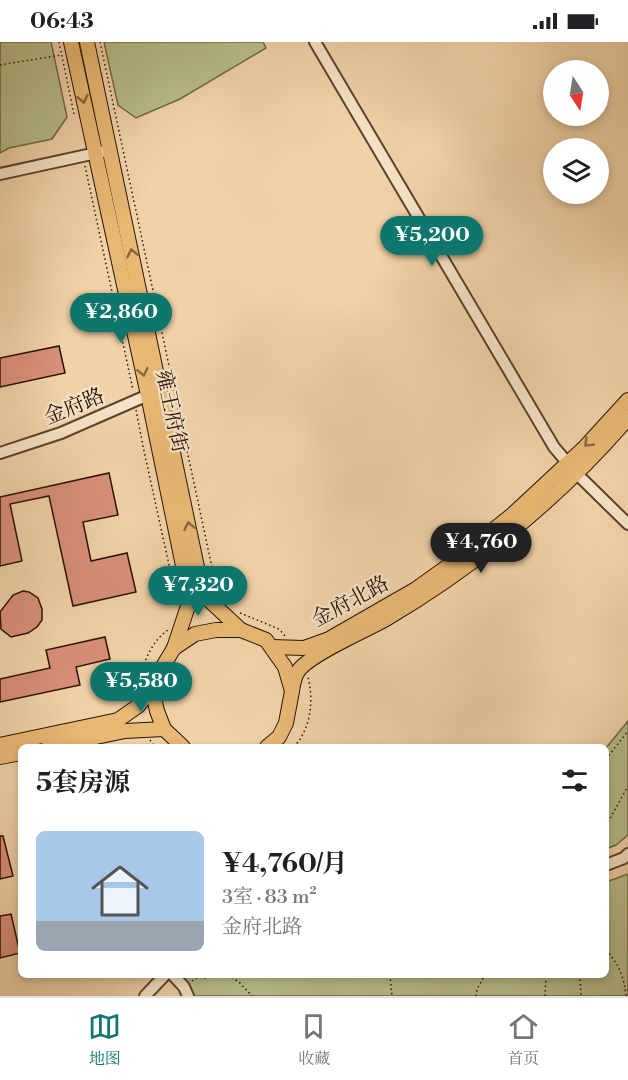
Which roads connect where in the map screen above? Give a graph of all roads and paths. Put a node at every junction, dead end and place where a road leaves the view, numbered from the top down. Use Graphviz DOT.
graph roads {
  1 [pos="58,42"];
  2 [pos="71,42"];
  3 [pos="87,42"];
  4 [pos="100,42"];
  5 [pos="315,42"];
  6 [pos="61,55"];
  7 [pos="0,65"];
  8 [pos="74,114"];
  9 [pos="110,150"];
  10 [pos="90,154"];
  11 [pos="0,174"];
  12 [pos="148,396"];
  13 [pos="628,400"];
  14 [pos="628,418"];
  15 [pos="0,453"];
  16 [pos="572,468"];
  17 [pos="628,524"];
  18 [pos="179,608"];
  19 [pos="220,610"];
  20 [pos="241,613"];
  21 [pos="169,629"];
  22 [pos="241,630"];
  23 [pos="272,647"];
  24 [pos="174,648"];
  25 [pos="297,648"];
  26 [pos="305,666"];
  27 [pos="152,688"];
  28 [pos="292,691"];
  29 [pos="138,706"];
  30 [pos="144,729"];
  31 [pos="164,729"];
  32 [pos="628,731"];
  33 [pos="64,744"];
  34 [pos="153,744"];
  35 [pos="180,744"];
  36 [pos="271,744"];
  37 [pos="297,744"];
  38 [pos="0,745"];
  39 [pos="18,754"];
  40 [pos="609,755"];
  41 [pos="0,757"];
  42 [pos="628,786"];
  43 [pos="609,821"];
  44 [pos="627,856"];
  45 [pos="609,864"];
  46 [pos="609,953"];
  47 [pos="162,978"];
  48 [pos="174,978"];
  49 [pos="197,978"];
  50 [pos="233,978"];
  51 [pos="390,978"];
  52 [pos="483,978"];
  53 [pos="546,978"];
  54 [pos="580,978"];
  55 [pos="186,992"];
  56 [pos="145,996"];
  57 [pos="252,996"];
  58 [pos="392,996"];
  59 [pos="476,996"];
  60 [pos="544,996"];
  61 [pos="581,996"];
  62 [pos="626,996"];
  1 -- 6 [label="path"];
  2 -- 10 [label="main road, 雍王府街, one-way"];
  3 -- 9 [label="main road, 雍王府街"];
  4 -- 19 [label="path, 雍王府街"];
  5 -- 16 [label="street"];
  6 -- 7 [label="path"];
  6 -- 8 [label="path"];
  9 -- 10 [label="street"];
  12 -- 9 [label="main road, 雍王府街, one-way"];
  10 -- 11 [label="street"];
  10 -- 12 [label="main road, 雍王府街, one-way"];
  10 -- 12 [label="path, 雍王府街"];
  12 -- 15 [label="street, 金府路"];
  12 -- 18 [label="path, 雍王府街"];
  19 -- 12 [label="main road, 雍王府街, one-way"];
  12 -- 24 [label="main road, 雍王府街"];
  13 -- 16 [label="main road, 金府北路, one-way"];
  14 -- 16 [label="main road, 金府北路"];
  16 -- 17 [label="street"];
  16 -- 25 [label="main road, 金府北路"];
  16 -- 26 [label="main road, 金府北路"];
  19 -- 22 [label="main road, 雍王府街"];
  20 -- 25 [label="path"];
  21 -- 29 [label="path"];
  22 -- 23 [label="main road"];
  22 -- 24 [label="main road"];
  23 -- 25 [label="main road, 金府北路"];
  23 -- 28 [label="main road"];
  24 -- 27 [label="main road, 雍王府街"];
  26 -- 28 [label="main road, 金府北路"];
  26 -- 37 [label="path"];
  27 -- 29 [label="main road"];
  27 -- 31 [label="main road"];
  28 -- 36 [label="main road"];
  29 -- 38 [label="main road"];
  30 -- 31 [label="main road"];
  30 -- 33 [label="main road"];
  30 -- 34 [label="path"];
  31 -- 35 [label="main road"];
  32 -- 40 [label="path"];
  39 -- 41 [label="main road"];
  42 -- 43 [label="path"];
  44 -- 45 [label="street"];
  46 -- 62 [label="path"];
  47 -- 56 [label="street"];
  48 -- 55 [label="street"];
  49 -- 55 [label="path"];
  50 -- 57 [label="path"];
  51 -- 58 [label="path"];
  52 -- 59 [label="path"];
  53 -- 60 [label="path"];
  54 -- 61 [label="path"];
}
